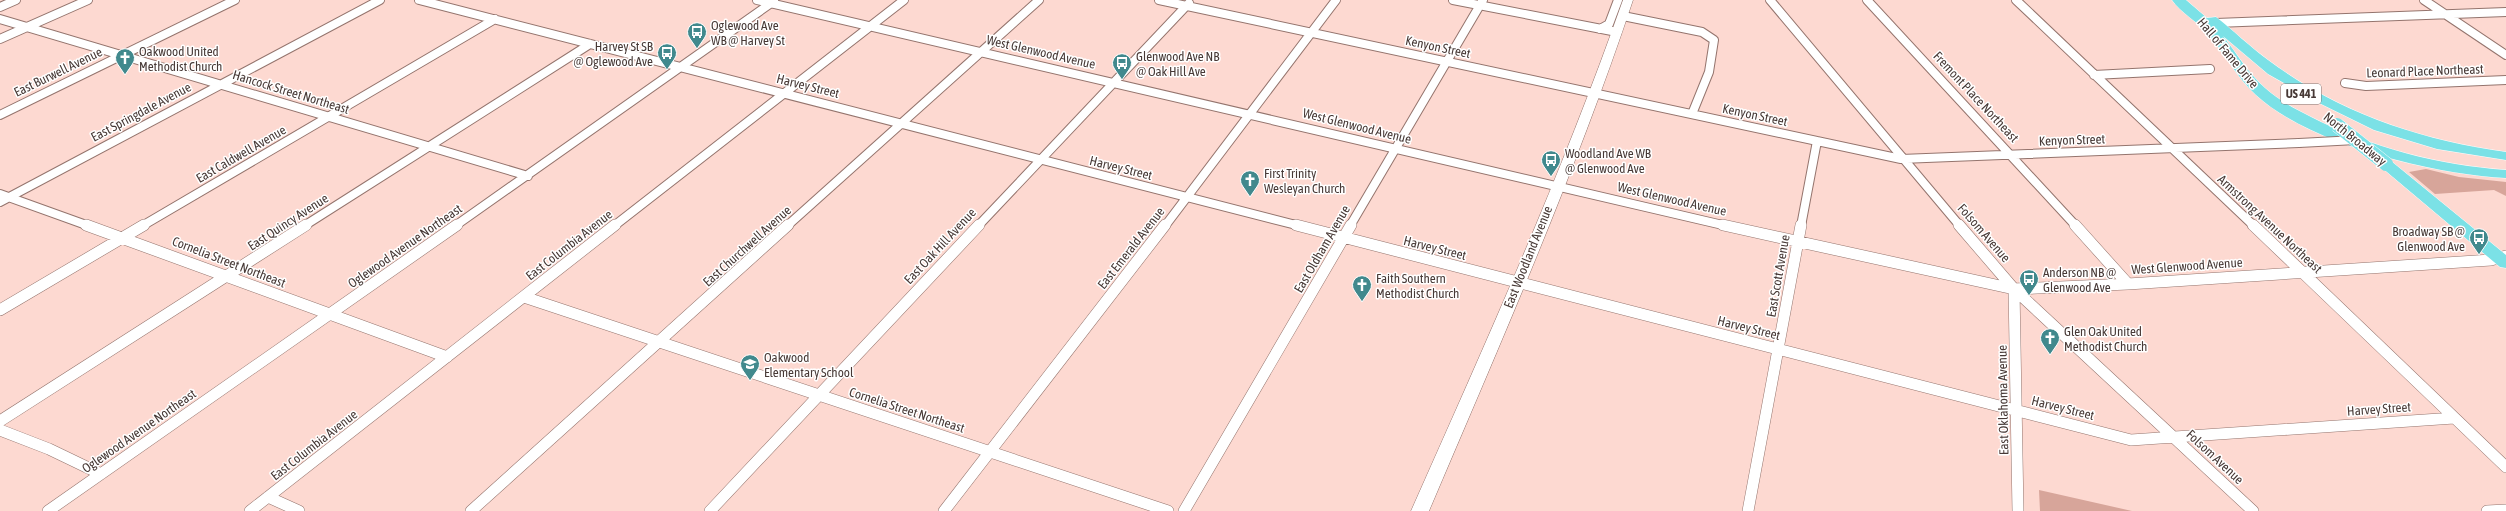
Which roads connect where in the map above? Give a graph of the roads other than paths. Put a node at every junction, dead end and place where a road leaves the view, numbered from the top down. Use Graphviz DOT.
graph roads {
  1 [pos="16,0"];
  2 [pos="88,0"];
  3 [pos="235,0"];
  4 [pos="380,0"];
  5 [pos="419,0"];
  6 [pos="757,0"];
  7 [pos="904,0"];
  8 [pos="1039,0"];
  9 [pos="1159,0"];
  10 [pos="1336,0"];
  11 [pos="1453,0"];
  12 [pos="1618,0"];
  13 [pos="1628,0"];
  14 [pos="1770,0"];
  15 [pos="1867,0"];
  16 [pos="2016,0"];
  17 [pos="2178,0"];
  18 [pos="2186,0"];
  19 [pos="2424,0"];
  20 [pos="773,2"];
  21 [pos="1189,3"];
  22 [pos="1482,3"];
  23 [pos="0,7"];
  24 [pos="2506,12"];
  25 [pos="2445,14"];
  26 [pos="1623,16"];
  27 [pos="0,19"];
  28 [pos="495,20"];
  29 [pos="2216,23"];
  30 [pos="28,27"];
  31 [pos="870,27"];
  32 [pos="1600,29"];
  33 [pos="1617,32"];
  34 [pos="1312,33"];
  35 [pos="0,40"];
  36 [pos="590,44"];
  37 [pos="980,53"];
  38 [pos="121,55"];
  39 [pos="2506,55"];
  40 [pos="2232,58"];
  41 [pos="1447,62"];
  42 [pos="2265,64"];
  43 [pos="680,67"];
  44 [pos="2210,69"];
  45 [pos="2094,75"];
  46 [pos="2506,80"];
  47 [pos="1113,83"];
  48 [pos="2345,83"];
  49 [pos="221,84"];
  50 [pos="783,94"];
  51 [pos="1596,94"];
  52 [pos="1692,114"];
  53 [pos="0,115"];
  54 [pos="1251,115"];
  55 [pos="327,118"];
  56 [pos="900,126"];
  57 [pos="2356,140"];
  58 [pos="1817,141"];
  59 [pos="430,147"];
  60 [pos="1396,150"];
  61 [pos="2173,150"];
  62 [pos="2012,155"];
  63 [pos="2506,156"];
  64 [pos="1901,159"];
  65 [pos="1040,161"];
  66 [pos="2506,174"];
  67 [pos="528,176"];
  68 [pos="1557,187"];
  69 [pos="3,198"];
  70 [pos="1186,199"];
  71 [pos="123,238"];
  72 [pos="1343,239"];
  73 [pos="1798,243"];
  74 [pos="2504,259"];
  75 [pos="2302,273"];
  76 [pos="228,276"];
  77 [pos="1518,284"];
  78 [pos="2128,284"];
  79 [pos="2014,289"];
  80 [pos="524,297"];
  81 [pos="0,310"];
  82 [pos="330,315"];
  83 [pos="659,342"];
  84 [pos="1779,350"];
  85 [pos="447,357"];
  86 [pos="819,395"];
  87 [pos="2018,411"];
  88 [pos="2454,418"];
  89 [pos="0,420"];
  90 [pos="0,430"];
  91 [pos="2173,437"];
  92 [pos="990,452"];
  93 [pos="2506,467"];
  94 [pos="101,474"];
  95 [pos="268,497"];
  96 [pos="2506,510"];
  97 [pos="48,511"];
  98 [pos="250,511"];
  99 [pos="299,511"];
  100 [pos="472,511"];
  101 [pos="710,511"];
  102 [pos="944,511"];
  103 [pos="1168,511"];
  104 [pos="1184,511"];
  105 [pos="1420,511"];
  106 [pos="1748,511"];
  107 [pos="2018,511"];
  108 [pos="2253,511"];
  109 [pos="2487,511"];
  1 -- 23 [label="street"];
  2 -- 30 [label="street"];
  3 -- 38 [label="street, East Burwell Avenue"];
  4 -- 49 [label="street, East Springdale Avenue"];
  5 -- 28 [label="street, Harvey Street"];
  6 -- 20 [label="street, West Glenwood Avenue"];
  7 -- 31 [label="street, East Columbia Avenue"];
  8 -- 37 [label="street, East Churchwell Avenue"];
  9 -- 21 [label="street, Kenyon Street"];
  10 -- 34 [label="street, East Emerald Avenue"];
  11 -- 22 [label="street"];
  12 -- 32 [label="street"];
  13 -- 26 [label="main road, East Woodland Avenue"];
  14 -- 64 [label="street, Folsom Avenue"];
  15 -- 62 [label="street, Fremont Place Northeast"];
  16 -- 45 [label="street, Armstrong Avenue Northeast"];
  17 -- 40 [label="main road, Hall of Fame Drive"];
  18 -- 29 [label="main road, North Broadway / US 441"];
  19 -- 25 [label="street"];
  20 -- 31 [label="street, West Glenwood Avenue"];
  20 -- 43 [label="street, Oglewood Avenue Northeast"];
  21 -- 34 [label="street, Kenyon Street"];
  21 -- 47 [label="street, East Oak Hill Avenue"];
  22 -- 32 [label="street"];
  22 -- 41 [label="street, East Oldham Avenue"];
  24 -- 25 [label="street"];
  25 -- 29 [label="street"];
  25 -- 39 [label="street"];
  26 -- 33 [label="main road, East Woodland Avenue"];
  26 -- 52 [label="street"];
  27 -- 30 [label="street, Hancock Street Northeast"];
  28 -- 36 [label="street, Harvey Street"];
  28 -- 55 [label="street, East Caldwell Avenue"];
  29 -- 40 [label="main road"];
  29 -- 42 [label="main road, North Broadway / US 441"];
  30 -- 35 [label="street"];
  30 -- 38 [label="street, Hancock Street Northeast"];
  31 -- 37 [label="street, West Glenwood Avenue"];
  31 -- 50 [label="street, East Columbia Avenue"];
  32 -- 33 [label="street"];
  33 -- 51 [label="main road, East Woodland Avenue"];
  34 -- 41 [label="street, Kenyon Street"];
  34 -- 54 [label="street, East Emerald Avenue"];
  36 -- 43 [label="street, Harvey Street"];
  36 -- 59 [label="street, East Quincy Avenue"];
  37 -- 47 [label="street, West Glenwood Avenue"];
  37 -- 56 [label="street, East Churchwell Avenue"];
  38 -- 49 [label="street, Hancock Street Northeast"];
  38 -- 53 [label="street, East Burwell Avenue"];
  40 -- 66 [label="main road, Hall of Fame Drive"];
  41 -- 51 [label="street, Kenyon Street"];
  41 -- 60 [label="street, East Oldham Avenue"];
  42 -- 57 [label="main road, North Broadway / US 441, bridge"];
  42 -- 63 [label="main road, Hall of Fame Drive"];
  43 -- 50 [label="street, Harvey Street"];
  43 -- 67 [label="street, Oglewood Avenue Northeast"];
  44 -- 45 [label="street"];
  45 -- 61 [label="street, Armstrong Avenue Northeast"];
  46 -- 48 [label="street, Leonard Place Northeast"];
  47 -- 54 [label="street, West Glenwood Avenue"];
  47 -- 65 [label="street, East Oak Hill Avenue"];
  49 -- 55 [label="street, Hancock Street Northeast"];
  49 -- 69 [label="street, East Springdale Avenue"];
  50 -- 56 [label="street, Harvey Street"];
  50 -- 80 [label="street, East Columbia Avenue"];
  51 -- 52 [label="street, Kenyon Street"];
  51 -- 68 [label="main road, East Woodland Avenue"];
  52 -- 58 [label="street, Kenyon Street"];
  54 -- 60 [label="street, West Glenwood Avenue"];
  54 -- 70 [label="street, East Emerald Avenue"];
  55 -- 59 [label="street, Hancock Street Northeast"];
  55 -- 71 [label="street, East Caldwell Avenue"];
  56 -- 65 [label="street, Harvey Street"];
  56 -- 83 [label="street, East Churchwell Avenue"];
  57 -- 61 [label="street, Kenyon Street, bridge"];
  57 -- 74 [label="main road, North Broadway / US 441, bridge"];
  58 -- 64 [label="street, Kenyon Street"];
  58 -- 73 [label="street, East Scott Avenue"];
  59 -- 67 [label="street, Hancock Street Northeast"];
  59 -- 76 [label="street, East Quincy Avenue"];
  60 -- 68 [label="street, West Glenwood Avenue"];
  60 -- 72 [label="street, East Oldham Avenue"];
  61 -- 62 [label="street, Kenyon Street"];
  61 -- 75 [label="street, Armstrong Avenue Northeast"];
  62 -- 64 [label="street, Kenyon Street"];
  62 -- 78 [label="street, Fremont Place Northeast"];
  64 -- 79 [label="street, Folsom Avenue"];
  65 -- 70 [label="street, Harvey Street"];
  65 -- 86 [label="street, East Oak Hill Avenue"];
  67 -- 82 [label="street, Oglewood Avenue Northeast"];
  68 -- 73 [label="street, West Glenwood Avenue"];
  68 -- 77 [label="main road, East Woodland Avenue"];
  69 -- 71 [label="street, Cornelia Street Northeast"];
  70 -- 72 [label="street, Harvey Street"];
  70 -- 92 [label="street, East Emerald Avenue"];
  71 -- 76 [label="street, Cornelia Street Northeast"];
  71 -- 81 [label="street, East Caldwell Avenue"];
  72 -- 77 [label="street, Harvey Street"];
  72 -- 104 [label="street, East Oldham Avenue"];
  73 -- 79 [label="street, West Glenwood Avenue"];
  73 -- 84 [label="street, East Scott Avenue"];
  74 -- 75 [label="street, West Glenwood Avenue"];
  75 -- 78 [label="street, West Glenwood Avenue"];
  75 -- 88 [label="street, Armstrong Avenue Northeast"];
  76 -- 82 [label="street, Cornelia Street Northeast"];
  76 -- 89 [label="street, East Quincy Avenue"];
  77 -- 84 [label="street, Harvey Street"];
  77 -- 105 [label="main road, East Woodland Avenue"];
  78 -- 79 [label="street, West Glenwood Avenue"];
  79 -- 87 [label="street, East Oklahoma Avenue"];
  79 -- 91 [label="street, Folsom Avenue"];
  80 -- 83 [label="street, Cornelia Street Northeast"];
  80 -- 85 [label="street, East Columbia Avenue"];
  82 -- 85 [label="street, Cornelia Street Northeast"];
  82 -- 94 [label="street, Oglewood Avenue Northeast"];
  83 -- 86 [label="street, Cornelia Street Northeast"];
  83 -- 100 [label="street, East Churchwell Avenue"];
  84 -- 87 [label="street, Harvey Street"];
  84 -- 106 [label="street, East Scott Avenue"];
  85 -- 95 [label="street, East Columbia Avenue"];
  86 -- 92 [label="street, Cornelia Street Northeast"];
  86 -- 101 [label="street, East Oak Hill Avenue"];
  87 -- 91 [label="street, Harvey Street"];
  87 -- 107 [label="street, East Oklahoma Avenue"];
  88 -- 91 [label="street, Harvey Street"];
  88 -- 93 [label="street, Armstrong Avenue Northeast"];
  90 -- 94 [label="street"];
  91 -- 108 [label="street, Folsom Avenue"];
  92 -- 102 [label="street, East Emerald Avenue"];
  92 -- 103 [label="street, Cornelia Street Northeast"];
  94 -- 97 [label="street, Oglewood Avenue Northeast"];
  95 -- 98 [label="street, East Columbia Avenue"];
  95 -- 99 [label="street"];
  96 -- 109 [label="street"];
}
